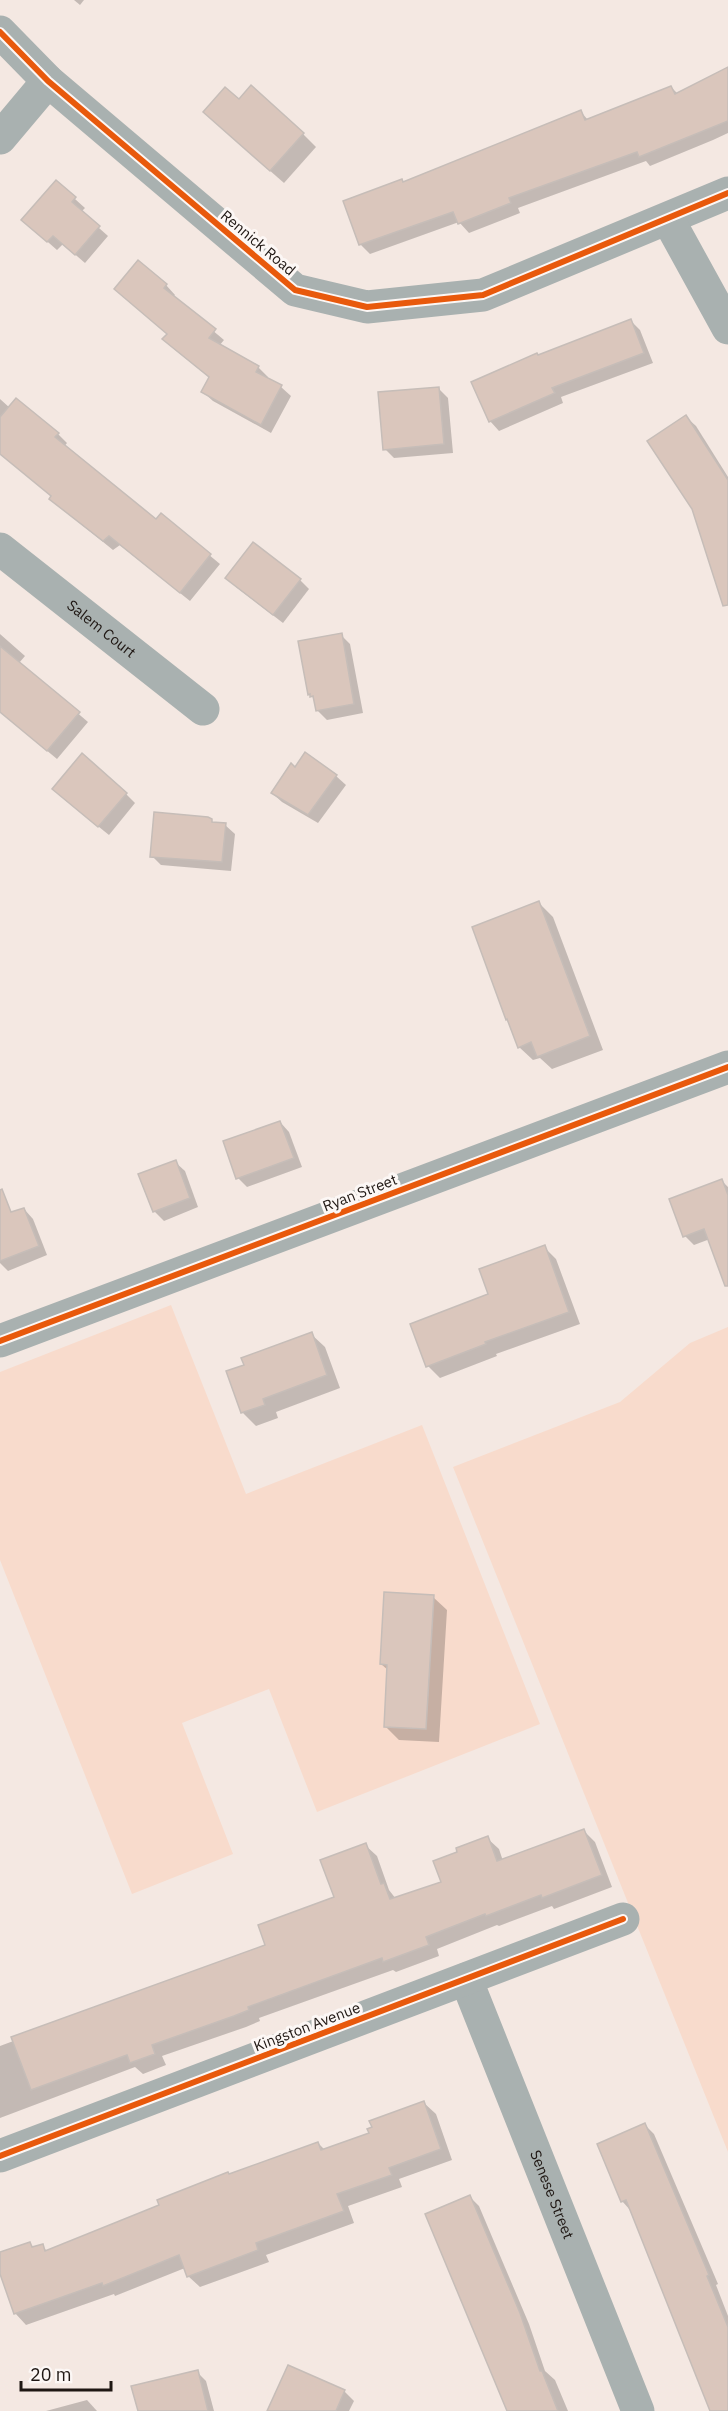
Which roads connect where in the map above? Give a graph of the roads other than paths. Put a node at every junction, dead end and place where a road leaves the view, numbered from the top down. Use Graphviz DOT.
graph roads {
  1 [pos="0,32"];
  2 [pos="48,81"];
  3 [pos="0,138"];
  4 [pos="728,193"];
  5 [pos="669,219"];
  6 [pos="728,328"];
  7 [pos="0,549"];
  8 [pos="203,709"];
  9 [pos="728,1067"];
  10 [pos="0,1341"];
  11 [pos="623,1919"];
  12 [pos="466,1979"];
  13 [pos="0,2156"];
  14 [pos="638,2411"];
  1 -- 2 [label="street, Rennick Road"];
  2 -- 3 [label="street"];
  2 -- 5 [label="street, Rennick Road"];
  4 -- 5 [label="street, Rennick Road"];
  5 -- 6 [label="street"];
  7 -- 8 [label="street, Salem Court"];
  9 -- 10 [label="street, Ryan Street"];
  11 -- 12 [label="street, Kingston Avenue"];
  12 -- 13 [label="street, Kingston Avenue"];
  12 -- 14 [label="street, Senese Street"];
}
